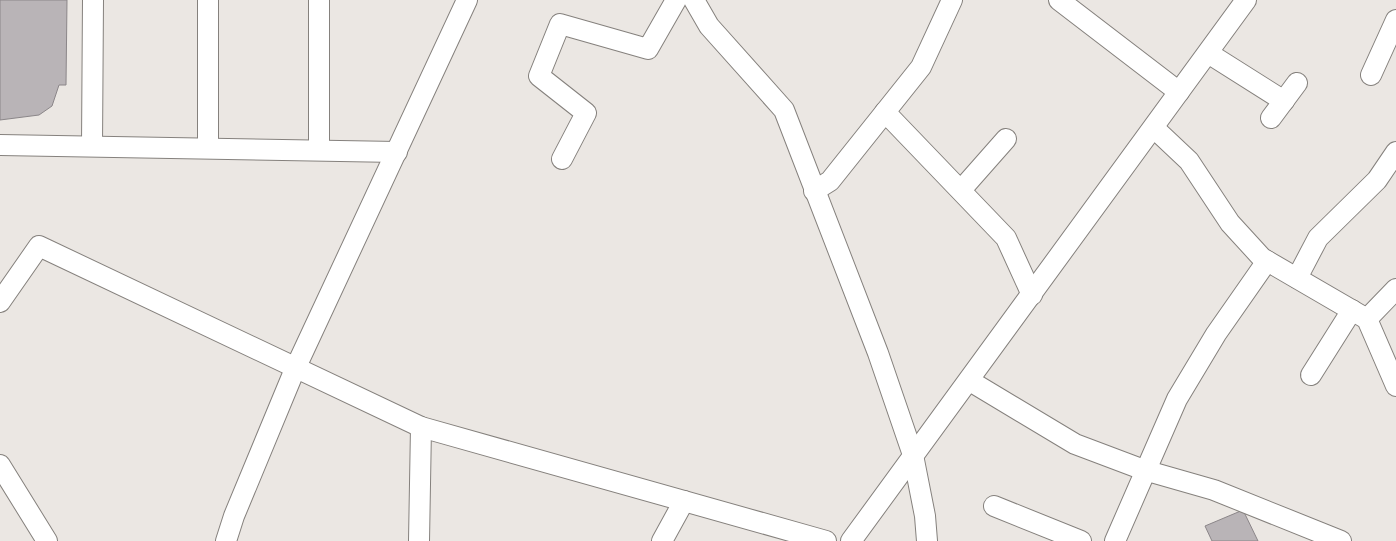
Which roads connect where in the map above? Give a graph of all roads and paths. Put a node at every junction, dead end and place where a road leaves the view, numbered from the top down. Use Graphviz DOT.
graph roads {
  1 [pos="93,0"];
  2 [pos="208,0"];
  3 [pos="319,0"];
  4 [pos="467,0"];
  5 [pos="676,0"];
  6 [pos="694,0"];
  7 [pos="952,0"];
  8 [pos="1059,0"];
  9 [pos="1246,0"];
  10 [pos="1396,20"];
  11 [pos="1208,53"];
  12 [pos="1371,75"];
  13 [pos="1297,83"];
  14 [pos="1180,92"];
  15 [pos="1284,101"];
  16 [pos="885,112"];
  17 [pos="1271,118"];
  18 [pos="1154,128"];
  19 [pos="1006,139"];
  20 [pos="0,145"];
  21 [pos="92,145"];
  22 [pos="208,147"];
  23 [pos="319,150"];
  24 [pos="397,152"];
  25 [pos="1396,152"];
  26 [pos="562,159"];
  27 [pos="961,190"];
  28 [pos="814,191"];
  29 [pos="1267,261"];
  30 [pos="1297,278"];
  31 [pos="1396,289"];
  32 [pos="1032,295"];
  33 [pos="0,302"];
  34 [pos="1359,314"];
  35 [pos="295,369"];
  36 [pos="1311,375"];
  37 [pos="970,381"];
  38 [pos="1396,386"];
  39 [pos="421,427"];
  40 [pos="913,455"];
  41 [pos="0,465"];
  42 [pos="1144,470"];
  43 [pos="684,501"];
  44 [pos="994,506"];
  45 [pos="47,541"];
  46 [pos="226,541"];
  47 [pos="419,541"];
  48 [pos="662,541"];
  49 [pos="826,541"];
  50 [pos="851,541"];
  51 [pos="927,541"];
  52 [pos="1081,541"];
  53 [pos="1115,541"];
  54 [pos="1341,541"];
  1 -- 21 [label="street"];
  2 -- 22 [label="street"];
  3 -- 23 [label="street"];
  4 -- 24 [label="street"];
  5 -- 26 [label="street"];
  6 -- 28 [label="street"];
  7 -- 16 [label="street"];
  8 -- 14 [label="street"];
  9 -- 11 [label="street"];
  10 -- 12 [label="street"];
  11 -- 14 [label="street"];
  11 -- 15 [label="street"];
  13 -- 15 [label="street"];
  14 -- 18 [label="street"];
  15 -- 17 [label="street"];
  16 -- 27 [label="street"];
  16 -- 28 [label="street"];
  18 -- 29 [label="street"];
  18 -- 32 [label="street"];
  19 -- 27 [label="street"];
  20 -- 21 [label="street"];
  21 -- 22 [label="street"];
  22 -- 23 [label="street"];
  23 -- 24 [label="street"];
  24 -- 35 [label="street"];
  25 -- 30 [label="street"];
  27 -- 32 [label="street"];
  28 -- 40 [label="street"];
  29 -- 30 [label="street"];
  29 -- 42 [label="street"];
  30 -- 34 [label="street"];
  31 -- 34 [label="street"];
  32 -- 37 [label="street"];
  33 -- 35 [label="street"];
  34 -- 36 [label="street"];
  34 -- 38 [label="street"];
  35 -- 39 [label="street"];
  35 -- 46 [label="street"];
  37 -- 40 [label="street"];
  37 -- 42 [label="street"];
  39 -- 43 [label="street"];
  39 -- 47 [label="street"];
  40 -- 50 [label="street"];
  40 -- 51 [label="street"];
  41 -- 45 [label="street"];
  42 -- 53 [label="street"];
  42 -- 54 [label="street"];
  43 -- 48 [label="street"];
  43 -- 49 [label="street"];
  44 -- 52 [label="street"];
}
